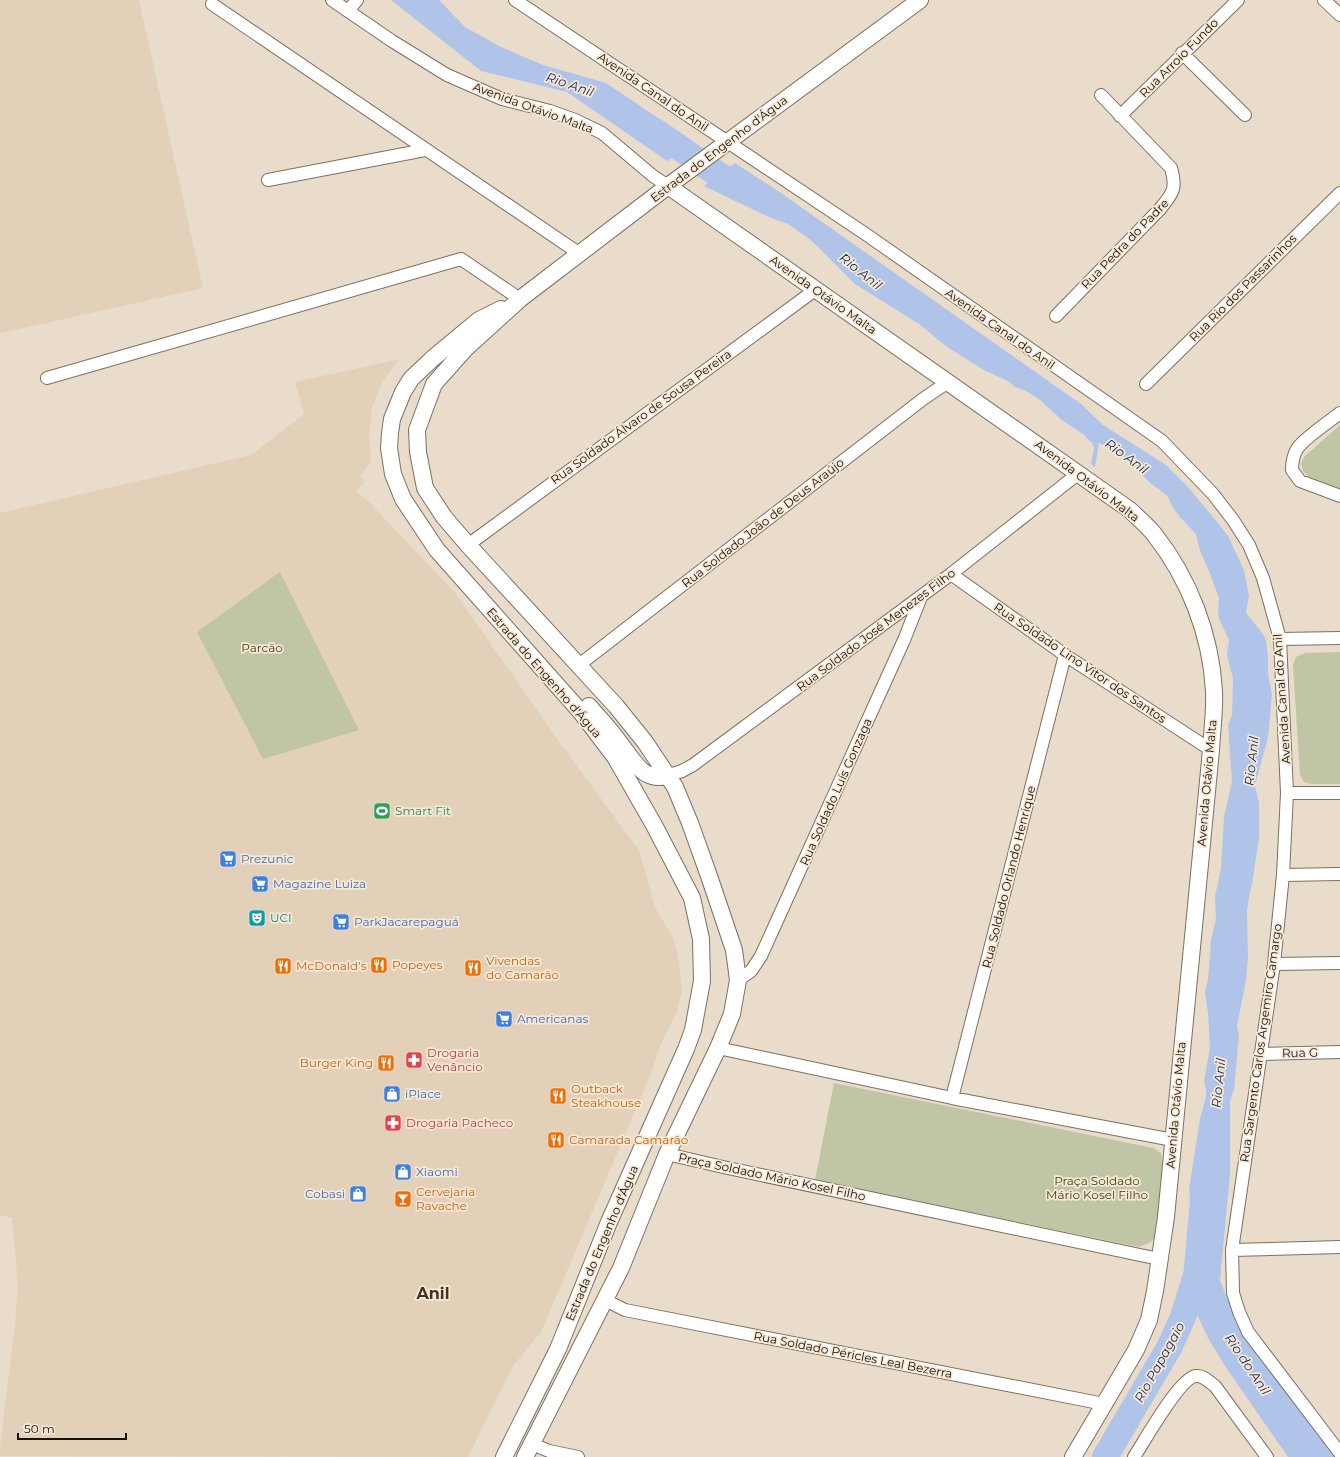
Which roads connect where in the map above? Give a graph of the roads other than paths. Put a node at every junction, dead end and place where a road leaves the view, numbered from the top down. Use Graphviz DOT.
graph roads {
  1 [pos="332,0"];
  2 [pos="357,0"];
  3 [pos="515,0"];
  4 [pos="920,0"];
  5 [pos="1238,0"];
  6 [pos="1324,0"];
  7 [pos="212,4"];
  8 [pos="348,11"];
  9 [pos="1340,15"];
  10 [pos="1182,53"];
  11 [pos="1101,96"];
  12 [pos="1245,115"];
  13 [pos="1120,116"];
  14 [pos="724,146"];
  15 [pos="425,150"];
  16 [pos="268,180"];
  17 [pos="672,183"];
  18 [pos="1340,193"];
  19 [pos="580,254"];
  20 [pos="815,290"];
  21 [pos="520,299"];
  22 [pos="1056,316"];
  23 [pos="47,378"];
  24 [pos="948,382"];
  25 [pos="1146,384"];
  26 [pos="1340,413"];
  27 [pos="1079,473"];
  28 [pos="1340,496"];
  29 [pos="468,545"];
  30 [pos="951,574"];
  31 [pos="921,596"];
  32 [pos="1340,638"];
  33 [pos="1280,639"];
  34 [pos="1065,655"];
  35 [pos="536,661"];
  36 [pos="578,665"];
  37 [pos="1210,750"];
  38 [pos="666,776"];
  39 [pos="1287,793"];
  40 [pos="1340,793"];
  41 [pos="1340,874"];
  42 [pos="1283,875"];
  43 [pos="1340,963"];
  44 [pos="1274,964"];
  45 [pos="738,980"];
  46 [pos="718,1048"];
  47 [pos="1340,1052"];
  48 [pos="1260,1054"];
  49 [pos="952,1098"];
  50 [pos="1173,1140"];
  51 [pos="667,1154"];
  52 [pos="1340,1247"];
  53 [pos="1232,1250"];
  54 [pos="1159,1259"];
  55 [pos="605,1300"];
  56 [pos="1104,1404"];
  57 [pos="528,1450"];
  58 [pos="1340,1453"];
  59 [pos="504,1457"];
  60 [pos="578,1457"];
  61 [pos="1073,1457"];
  62 [pos="1134,1457"];
  63 [pos="1267,1457"];
  1 -- 8 [label="street, Avenida Otávio Malta"];
  2 -- 8 [label="street"];
  3 -- 14 [label="street, Avenida Canal do Anil"];
  4 -- 14 [label="street, Estrada do Engenho d'Água"];
  5 -- 10 [label="street, Rua Arroio Fundo"];
  6 -- 9 [label="street"];
  7 -- 15 [label="street"];
  8 -- 17 [label="street, Avenida Otávio Malta"];
  10 -- 12 [label="street"];
  10 -- 13 [label="street, Rua Arroio Fundo"];
  11 -- 13 [label="street, Rua Pedra do Padre"];
  13 -- 22 [label="street, Rua Pedra do Padre"];
  14 -- 17 [label="street, Estrada do Engenho d'Água"];
  14 -- 33 [label="street, Avenida Canal do Anil"];
  15 -- 16 [label="street"];
  15 -- 19 [label="street"];
  17 -- 19 [label="street, Estrada do Engenho d'Água"];
  17 -- 20 [label="street, Avenida Otávio Malta"];
  18 -- 25 [label="street, Rua Rio dos Passarinhos"];
  19 -- 21 [label="street, Estrada do Engenho d'Água"];
  20 -- 24 [label="street, Avenida Otávio Malta"];
  20 -- 29 [label="street, Rua Soldado Álvaro de Sousa Pereira"];
  21 -- 23 [label="street"];
  21 -- 29 [label="street, Estrada do Engenho d'Água"];
  21 -- 35 [label="street, Estrada do Engenho d'Água"];
  24 -- 27 [label="street, Avenida Otávio Malta"];
  24 -- 36 [label="street, Rua Soldado João de Deus Araújo"];
  26 -- 28 [label="street"];
  27 -- 30 [label="street, Rua Soldado José Menezes Filho"];
  27 -- 37 [label="street, Avenida Otávio Malta"];
  29 -- 36 [label="street, Estrada do Engenho d'Água"];
  30 -- 31 [label="street, Rua Soldado José Menezes Filho"];
  30 -- 34 [label="street, Rua Soldado Lino Vitor dos Santos"];
  31 -- 38 [label="street, Rua Soldado José Menezes Filho"];
  31 -- 45 [label="street, Rua Soldado Luís Gonzaga"];
  32 -- 33 [label="street"];
  33 -- 39 [label="street, Avenida Canal do Anil"];
  34 -- 37 [label="street, Rua Soldado Lino Vitor dos Santos"];
  34 -- 49 [label="street, Rua Soldado Orlando Henrique"];
  35 -- 38 [label="street"];
  35 -- 59 [label="street, Estrada do Engenho d'Água"];
  36 -- 38 [label="street, Estrada do Engenho d'Água"];
  37 -- 50 [label="street, Avenida Otávio Malta"];
  38 -- 45 [label="street, Estrada do Engenho d'Água"];
  39 -- 40 [label="street"];
  39 -- 42 [label="street, Rua Sargento Carlos Argemiro Camargo"];
  41 -- 42 [label="street"];
  42 -- 44 [label="street, Rua Sargento Carlos Argemiro Camargo"];
  43 -- 44 [label="street"];
  44 -- 48 [label="street, Rua Sargento Carlos Argemiro Camargo"];
  45 -- 46 [label="street, Estrada do Engenho d'Água"];
  46 -- 49 [label="street"];
  46 -- 51 [label="street, Estrada do Engenho d'Água"];
  47 -- 48 [label="street, Rua G"];
  48 -- 53 [label="street, Rua Sargento Carlos Argemiro Camargo"];
  49 -- 50 [label="street"];
  50 -- 54 [label="street, Avenida Otávio Malta"];
  51 -- 54 [label="street, Praça Soldado Mário Kosel Filho"];
  51 -- 55 [label="street, Estrada do Engenho d'Água"];
  52 -- 53 [label="street"];
  53 -- 58 [label="street, Rua Sargento Carlos Argemiro Camargo"];
  54 -- 56 [label="street, Avenida Otávio Malta"];
  55 -- 56 [label="street, Rua Soldado Péricles Leal Bezerra"];
  55 -- 57 [label="street, Estrada do Engenho d'Água"];
  56 -- 61 [label="street, Avenida Otávio Malta"];
  57 -- 60 [label="street"];
  62 -- 63 [label="street"];
}
